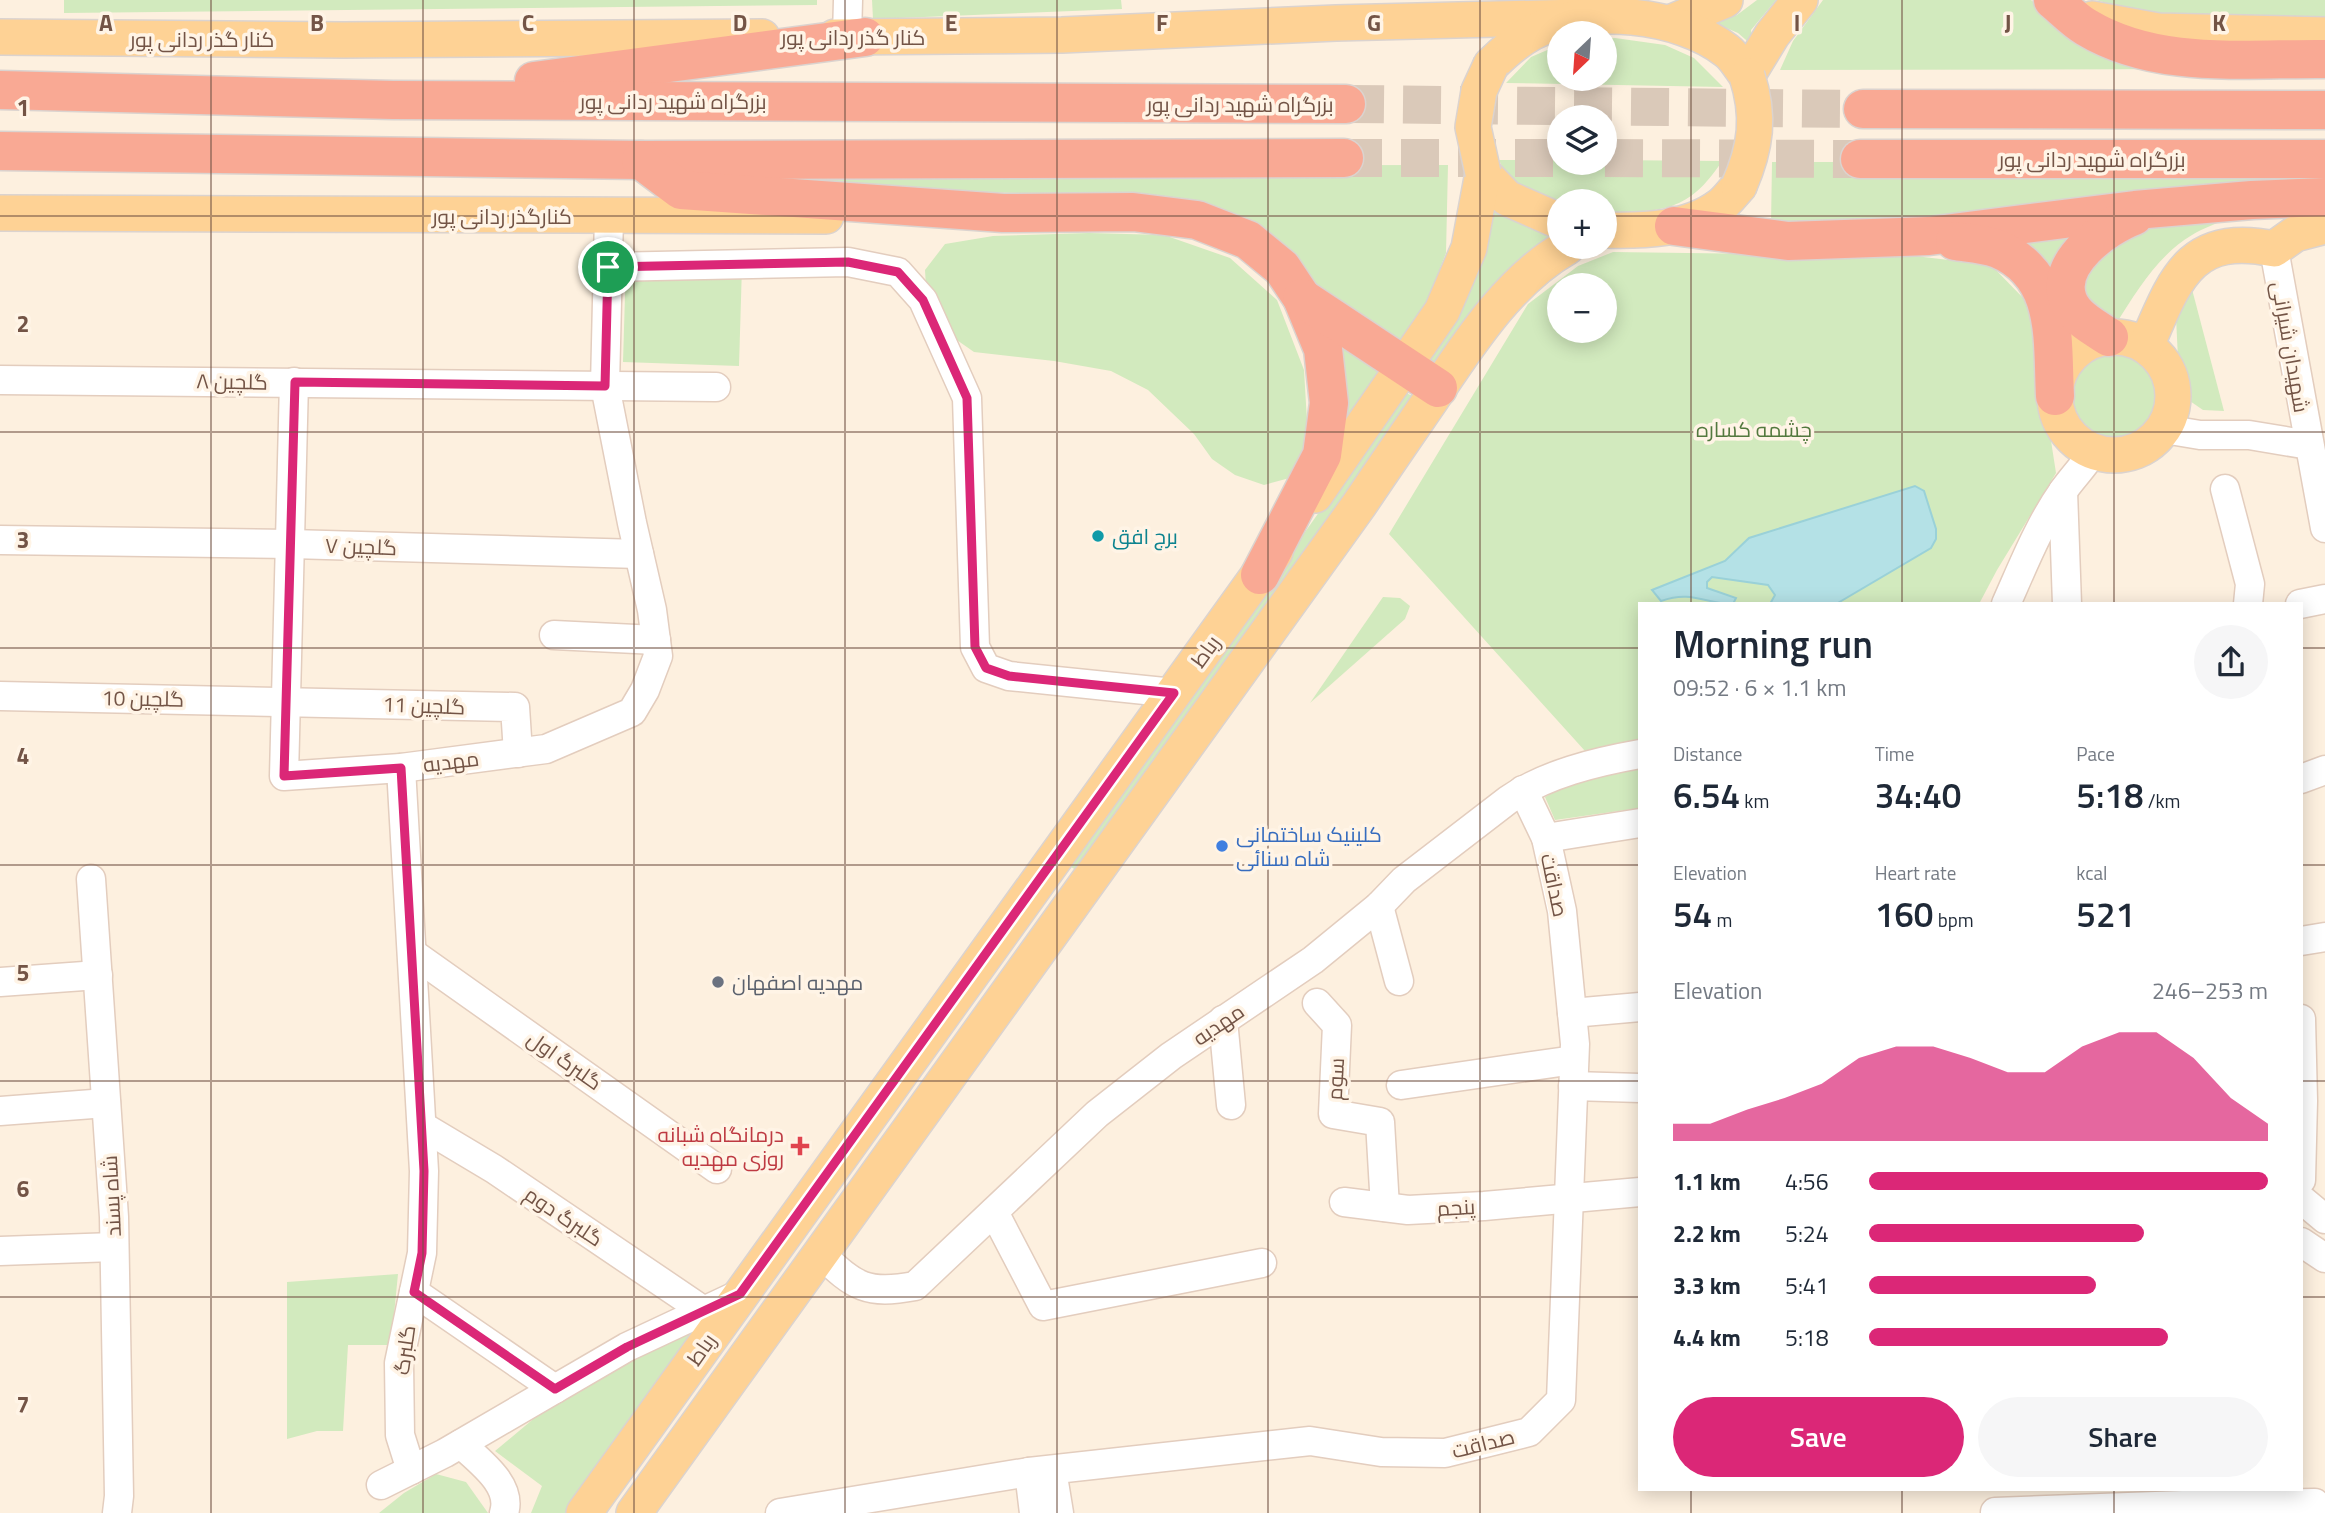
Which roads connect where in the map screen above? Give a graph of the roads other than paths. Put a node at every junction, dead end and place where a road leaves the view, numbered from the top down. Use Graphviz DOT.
graph roads {
  1 [pos="848,0"];
  2 [pos="1725,0"];
  3 [pos="1800,0"];
  4 [pos="2061,7"];
  5 [pos="1581,17"];
  6 [pos="1671,23"];
  7 [pos="2325,35"];
  8 [pos="0,37"];
  9 [pos="856,37"];
  10 [pos="2325,59"];
  11 [pos="1747,76"];
  12 [pos="0,90"];
  13 [pos="393,100"];
  14 [pos="1346,104"];
  15 [pos="1863,109"];
  16 [pos="2325,110"];
  17 [pos="0,151"];
  18 [pos="1344,158"];
  19 [pos="1860,159"];
  20 [pos="2325,159"];
  21 [pos="641,160"];
  22 [pos="1483,173"];
  23 [pos="2325,197"];
  24 [pos="2157,209"];
  25 [pos="0,213"];
  26 [pos="1003,213"];
  27 [pos="609,216"];
  28 [pos="1547,216"];
  29 [pos="1674,226"];
  30 [pos="2325,226"];
  31 [pos="1617,230"];
  32 [pos="1929,236"];
  33 [pos="2274,249"];
  34 [pos="1548,259"];
  35 [pos="608,267"];
  36 [pos="1302,298"];
  37 [pos="2109,337"];
  38 [pos="2146,346"];
  39 [pos="1403,367"];
  40 [pos="0,380"];
  41 [pos="295,382"];
  42 [pos="605,386"];
  43 [pos="716,387"];
  44 [pos="1438,388"];
  45 [pos="2055,396"];
  46 [pos="2164,429"];
  47 [pos="2309,444"];
  48 [pos="2093,452"];
  49 [pos="2225,489"];
  50 [pos="2063,491"];
  51 [pos="2325,528"];
  52 [pos="0,540"];
  53 [pos="290,544"];
  54 [pos="639,554"];
  55 [pos="1260,575"];
  56 [pos="2325,598"];
  57 [pos="2007,602"];
  58 [pos="2067,602"];
  59 [pos="2248,602"];
  60 [pos="2303,603"];
  61 [pos="554,635"];
  62 [pos="656,640"];
  63 [pos="1174,693"];
  64 [pos="0,696"];
  65 [pos="286,701"];
  66 [pos="518,753"];
  67 [pos="1638,754"];
  68 [pos="401,768"];
  69 [pos="2325,770"];
  70 [pos="2303,778"];
  71 [pos="1523,790"];
  72 [pos="1638,823"];
  73 [pos="1546,838"];
  74 [pos="91,879"];
  75 [pos="1379,906"];
  76 [pos="1002,932"];
  77 [pos="2325,937"];
  78 [pos="2303,941"];
  79 [pos="412,953"];
  80 [pos="1035,956"];
  81 [pos="98,975"];
  82 [pos="1399,981"];
  83 [pos="0,982"];
  84 [pos="1317,1003"];
  85 [pos="1638,1007"];
  86 [pos="1572,1013"];
  87 [pos="1223,1020"];
  88 [pos="2310,1035"];
  89 [pos="1574,1073"];
  90 [pos="1401,1085"];
  91 [pos="1638,1088"];
  92 [pos="106,1103"];
  93 [pos="1231,1105"];
  94 [pos="0,1111"];
  95 [pos="422,1126"];
  96 [pos="2303,1148"];
  97 [pos="718,1169"];
  98 [pos="1638,1192"];
  99 [pos="1568,1198"];
  100 [pos="2303,1201"];
  101 [pos="1344,1202"];
  102 [pos="1385,1207"];
  103 [pos="993,1212"];
  104 [pos="2325,1219"];
  105 [pos="2303,1243"];
  106 [pos="114,1247"];
  107 [pos="0,1251"];
  108 [pos="821,1254"];
  109 [pos="2325,1258"];
  110 [pos="1262,1263"];
  111 [pos="414,1292"];
  112 [pos="740,1294"];
  113 [pos="704,1311"];
  114 [pos="555,1389"];
  115 [pos="461,1444"];
  116 [pos="411,1470"];
  117 [pos="1040,1471"];
  118 [pos="380,1485"];
  119 [pos="1996,1505"];
  120 [pos="2312,1508"];
  121 [pos="117,1513"];
  122 [pos="504,1513"];
  123 [pos="584,1513"];
  124 [pos="634,1513"];
  125 [pos="780,1513"];
  126 [pos="1034,1513"];
  127 [pos="1059,1513"];
  1 -- 9 [label="street"];
  2 -- 6 [label="main road"];
  3 -- 11 [label="main road"];
  4 -- 7 [label="main road"];
  4 -- 10 [label="highway"];
  5 -- 6 [label="main road, کنار گذر ردانی پور"];
  5 -- 9 [label="main road, کنار گذر ردانی پور"];
  5 -- 22 [label="main road, bridge"];
  6 -- 11 [label="main road, کنار گذر ردانی پور"];
  8 -- 9 [label="main road, کنار گذر ردانی پور"];
  9 -- 13 [label="highway"];
  11 -- 29 [label="main road, bridge"];
  12 -- 13 [label="highway, بزرگراه شهید ردانی پور"];
  13 -- 14 [label="highway, بزرگراه شهید ردانی پور"];
  15 -- 16 [label="highway"];
  17 -- 21 [label="highway"];
  18 -- 21 [label="highway"];
  19 -- 20 [label="highway, بزرگراه شهید ردانی پور"];
  21 -- 26 [label="highway"];
  22 -- 28 [label="main road"];
  22 -- 39 [label="main road, رباط"];
  23 -- 24 [label="highway"];
  24 -- 32 [label="highway"];
  24 -- 37 [label="highway"];
  25 -- 27 [label="main road, کنارگذر ردانی پور"];
  26 -- 27 [label="main road, کنارگذر ردانی پور"];
  26 -- 36 [label="highway"];
  27 -- 35 [label="street, مهدیه"];
  29 -- 31 [label="main road"];
  29 -- 32 [label="highway"];
  30 -- 33 [label="main road"];
  32 -- 45 [label="highway"];
  33 -- 38 [label="main road"];
  33 -- 47 [label="street, شهیدان شیرانی"];
  34 -- 44 [label="main road, رباط"];
  35 -- 42 [label="street, مهدیه"];
  35 -- 63 [label="street"];
  36 -- 39 [label="highway"];
  36 -- 55 [label="highway"];
  37 -- 38 [label="main road"];
  37 -- 45 [label="main road"];
  38 -- 46 [label="main road"];
  39 -- 44 [label="highway"];
  39 -- 55 [label="main road, رباط"];
  40 -- 41 [label="street, گلچین ۸"];
  41 -- 42 [label="street, گلچین ۸"];
  41 -- 53 [label="street, مهدیه"];
  42 -- 43 [label="street, گلچین ۸"];
  42 -- 54 [label="street, مهدیه"];
  44 -- 80 [label="main road, رباط"];
  45 -- 48 [label="main road"];
  46 -- 47 [label="street"];
  46 -- 48 [label="main road"];
  47 -- 51 [label="street, شهیدان شیرانی"];
  48 -- 50 [label="street"];
  49 -- 59 [label="street"];
  50 -- 57 [label="street"];
  50 -- 58 [label="street"];
  52 -- 53 [label="street, گلچین ۷"];
  53 -- 54 [label="street, گلچین ۷"];
  53 -- 65 [label="street, مهدیه"];
  54 -- 62 [label="street, مهدیه"];
  55 -- 63 [label="main road, رباط"];
  56 -- 60 [label="street"];
  61 -- 62 [label="street"];
  62 -- 66 [label="street, مهدیه"];
  63 -- 76 [label="main road, رباط"];
  64 -- 65 [label="street, گلچین 10"];
  65 -- 66 [label="street, گلچین 11"];
  65 -- 68 [label="street, مهدیه"];
  66 -- 68 [label="street, مهدیه"];
  67 -- 71 [label="street, مهدیه"];
  68 -- 79 [label="street, گلبرگ"];
  69 -- 70 [label="street"];
  71 -- 73 [label="street, صداقت"];
  71 -- 75 [label="street, مهدیه"];
  72 -- 73 [label="street"];
  73 -- 86 [label="street, صداقت"];
  74 -- 81 [label="street, شاه پسند"];
  75 -- 82 [label="street"];
  75 -- 87 [label="street, مهدیه"];
  76 -- 80 [label="main road"];
  76 -- 112 [label="main road, رباط"];
  77 -- 78 [label="street"];
  79 -- 95 [label="street, گلبرگ"];
  79 -- 97 [label="street, گلبرگ اول"];
  80 -- 108 [label="main road, رباط"];
  81 -- 83 [label="street"];
  81 -- 92 [label="street, شاه پسند"];
  84 -- 102 [label="street, سوم"];
  85 -- 86 [label="street"];
  86 -- 89 [label="street, صداقت"];
  87 -- 93 [label="street"];
  87 -- 103 [label="street, مهدیه"];
  88 -- 96 [label="street"];
  89 -- 90 [label="street"];
  89 -- 91 [label="street"];
  89 -- 99 [label="street, صداقت"];
  92 -- 94 [label="street"];
  92 -- 106 [label="street, شاه پسند"];
  95 -- 111 [label="street, گلبرگ"];
  95 -- 113 [label="street, گلبرگ دوم"];
  98 -- 99 [label="street, پنجم"];
  99 -- 102 [label="street, پنجم"];
  99 -- 117 [label="street, صداقت"];
  100 -- 104 [label="street"];
  101 -- 102 [label="street, پنجم"];
  103 -- 108 [label="street, مهدیه"];
  103 -- 110 [label="street"];
  105 -- 109 [label="street"];
  106 -- 107 [label="street"];
  106 -- 121 [label="street, شاه پسند"];
  108 -- 124 [label="main road, رباط"];
  111 -- 114 [label="street"];
  111 -- 116 [label="street, گلبرگ"];
  112 -- 113 [label="street"];
  112 -- 123 [label="main road, رباط"];
  113 -- 114 [label="street"];
  114 -- 115 [label="street"];
  115 -- 116 [label="street"];
  115 -- 122 [label="street"];
  116 -- 118 [label="street"];
  117 -- 125 [label="street, صداقت"];
  117 -- 126 [label="street"];
  117 -- 127 [label="street"];
  119 -- 120 [label="street"];
}
